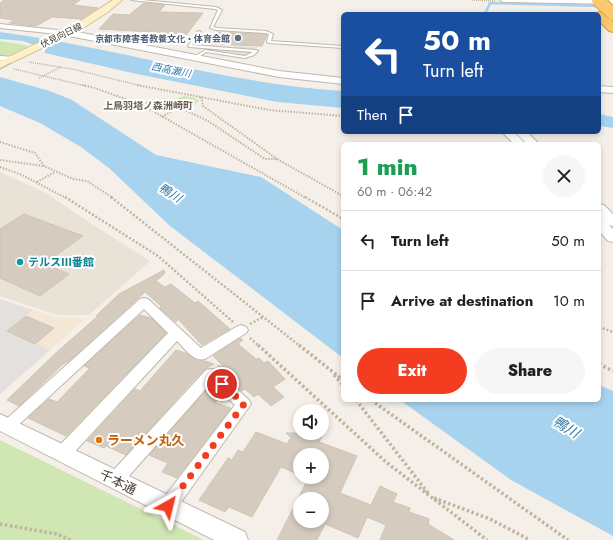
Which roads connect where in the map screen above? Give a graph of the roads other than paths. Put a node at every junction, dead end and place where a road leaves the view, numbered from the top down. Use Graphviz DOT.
graph roads {
  1 [pos="118,0"];
  2 [pos="132,0"];
  3 [pos="503,0"];
  4 [pos="584,0"];
  5 [pos="598,0"];
  6 [pos="613,2"];
  7 [pos="597,12"];
  8 [pos="613,14"];
  9 [pos="601,16"];
  10 [pos="0,26"];
  11 [pos="613,28"];
  12 [pos="199,32"];
  13 [pos="64,34"];
  14 [pos="341,47"];
  15 [pos="195,58"];
  16 [pos="6,62"];
  17 [pos="341,81"];
  18 [pos="601,89"];
  19 [pos="613,90"];
  20 [pos="509,134"];
  21 [pos="523,134"];
  22 [pos="518,142"];
  23 [pos="531,142"];
  24 [pos="601,212"];
  25 [pos="607,224"];
  26 [pos="613,238"];
  27 [pos="241,330"];
  28 [pos="177,332"];
  29 [pos="4,424"];
  30 [pos="62,454"];
  31 [pos="115,480"];
  32 [pos="168,506"];
  33 [pos="237,540"];
  1 -- 13 [label="main road, 伏見向日線"];
  2 -- 14 [label="lane"];
  3 -- 6 [label="street"];
  4 -- 7 [label="highway"];
  5 -- 8 [label="highway, bridge"];
  9 -- 11 [label="highway"];
  10 -- 13 [label="street"];
  12 -- 15 [label="lane"];
  13 -- 15 [label="street"];
  13 -- 16 [label="main road, 伏見向日線"];
  15 -- 17 [label="street"];
  18 -- 19 [label="street"];
  20 -- 22 [label="street"];
  21 -- 23 [label="street"];
  24 -- 25 [label="street"];
  25 -- 26 [label="street"];
  27 -- 28 [label="street"];
  28 -- 29 [label="street"];
  28 -- 30 [label="street"];
  29 -- 30 [label="street, 千本通"];
  30 -- 31 [label="street, 千本通"];
  31 -- 32 [label="street, 千本通"];
  31 -- 32 [label="street"];
  32 -- 33 [label="street, 千本通"];
}
